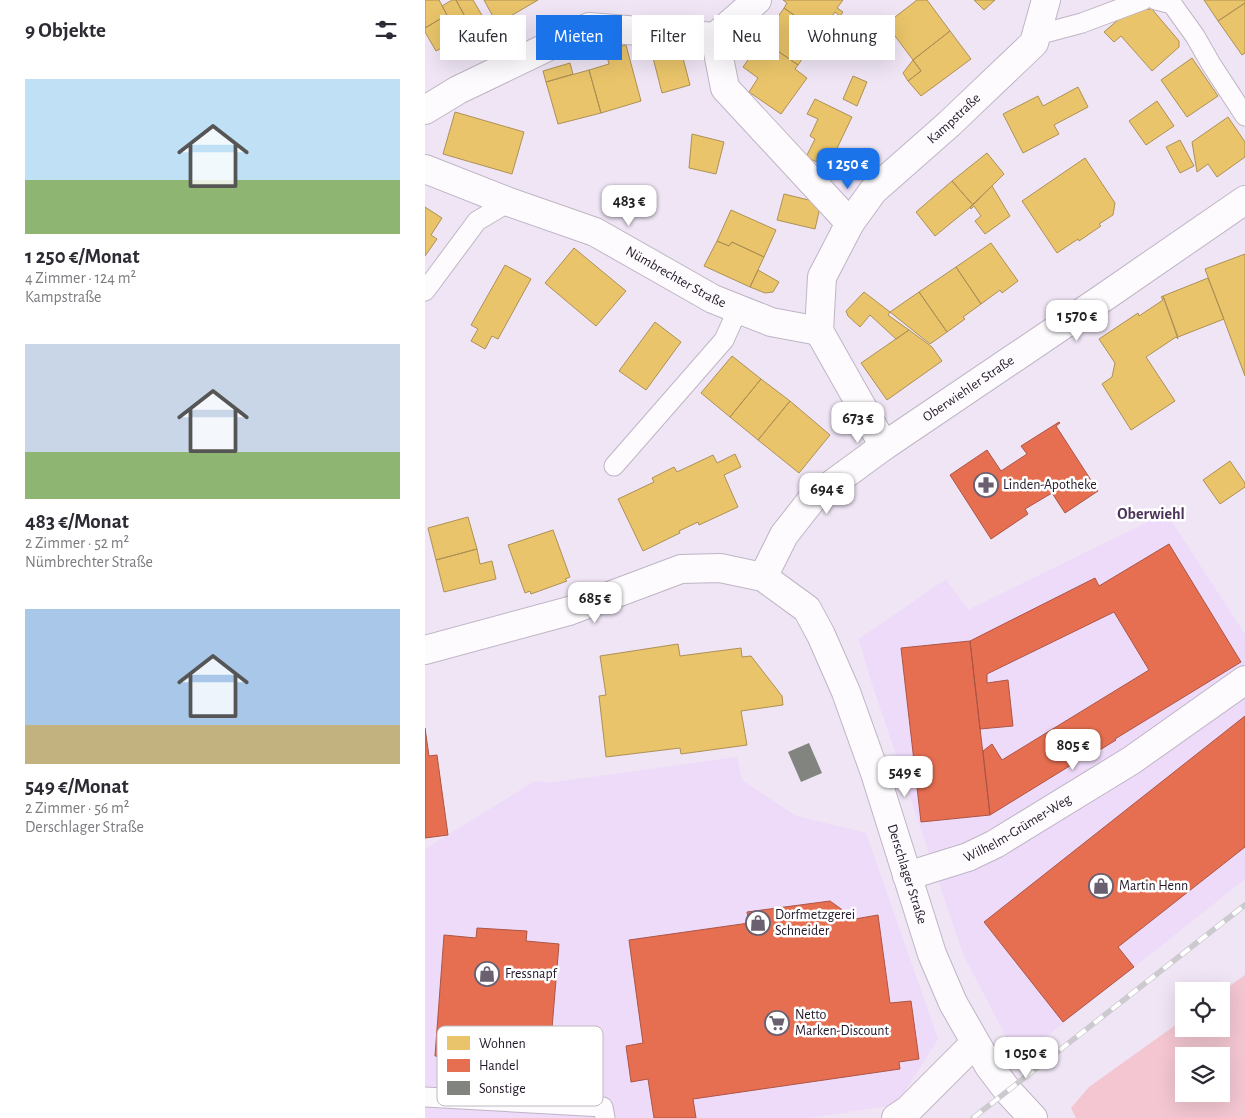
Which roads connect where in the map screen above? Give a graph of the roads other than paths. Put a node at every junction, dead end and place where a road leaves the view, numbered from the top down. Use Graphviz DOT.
graph roads {
  1 [pos="757,0"];
  2 [pos="1046,0"];
  3 [pos="1143,0"];
  4 [pos="1156,0"];
  5 [pos="740,15"];
  6 [pos="1037,35"];
  7 [pos="714,38"];
  8 [pos="719,60"];
  9 [pos="425,110"];
  10 [pos="1245,116"];
  11 [pos="425,169"];
  12 [pos="1245,200"];
  13 [pos="509,202"];
  14 [pos="850,223"];
  15 [pos="425,291"];
  16 [pos="738,309"];
  17 [pos="819,331"];
  18 [pos="884,446"];
  19 [pos="614,466"];
  20 [pos="763,577"];
  21 [pos="425,650"];
  22 [pos="1245,680"];
  23 [pos="907,876"];
  24 [pos="975,1043"];
  25 [pos="585,1106"];
  26 [pos="605,1118"];
  27 [pos="896,1118"];
  28 [pos="1033,1118"];
  1 -- 5 [label="street"];
  2 -- 6 [label="street, Kampstraße"];
  3 -- 6 [label="lane"];
  4 -- 10 [label="lane"];
  6 -- 14 [label="street, Kampstraße"];
  7 -- 9 [label="street"];
  8 -- 14 [label="street"];
  11 -- 13 [label="street, Nümbrechter Straße"];
  12 -- 18 [label="street, Oberwiehler Straße"];
  13 -- 15 [label="lane"];
  13 -- 16 [label="street, Nümbrechter Straße"];
  14 -- 17 [label="street, Kampstraße"];
  16 -- 17 [label="street, Nümbrechter Straße"];
  16 -- 19 [label="lane"];
  17 -- 18 [label="street"];
  18 -- 20 [label="street, Oberwiehler Straße"];
  20 -- 21 [label="street"];
  20 -- 23 [label="street, Derschlager Straße"];
  22 -- 23 [label="street, Wilhelm-Grümer-Weg"];
  23 -- 24 [label="street, Derschlager Straße"];
  24 -- 27 [label="street"];
  24 -- 28 [label="street, Derschlager Straße"];
  25 -- 26 [label="lane"];
}
